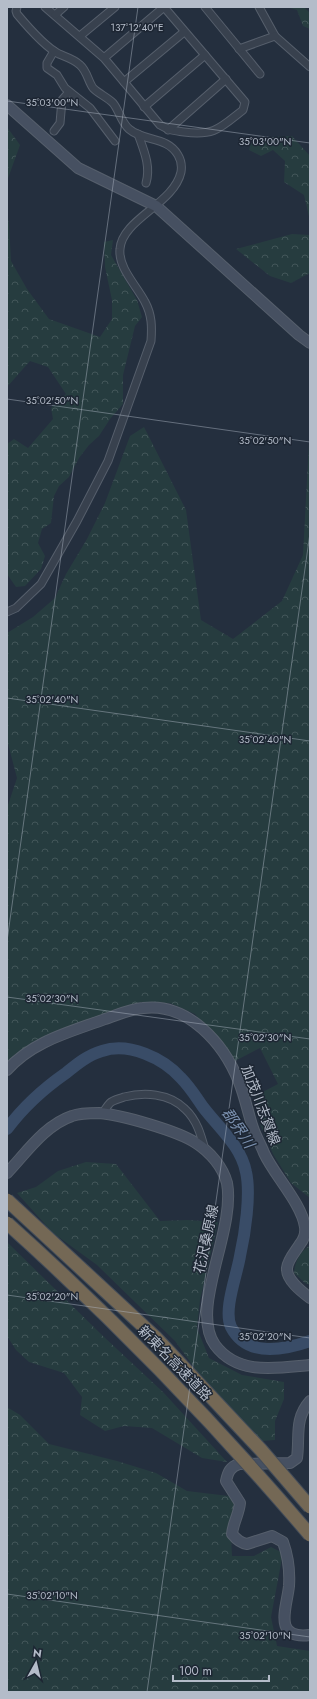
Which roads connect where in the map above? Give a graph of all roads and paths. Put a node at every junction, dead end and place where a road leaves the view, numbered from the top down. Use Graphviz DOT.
graph roads {
  1 [pos="18,7"];
  2 [pos="45,7"];
  3 [pos="64,7"];
  4 [pos="115,7"];
  5 [pos="205,7"];
  6 [pos="259,7"];
  7 [pos="55,15"];
  8 [pos="184,32"];
  9 [pos="80,36"];
  10 [pos="275,36"];
  11 [pos="239,49"];
  12 [pos="54,51"];
  13 [pos="205,55"];
  14 [pos="104,58"];
  15 [pos="310,67"];
  16 [pos="260,74"];
  17 [pos="226,79"];
  18 [pos="124,82"];
  19 [pos="70,92"];
  20 [pos="7,105"];
  21 [pos="144,107"];
  22 [pos="168,130"];
  23 [pos="54,131"];
  24 [pos="138,134"];
  25 [pos="115,141"];
  26 [pos="146,183"];
  27 [pos="156,206"];
  28 [pos="310,343"];
  29 [pos="7,612"];
  30 [pos="7,1070"];
  31 [pos="102,1114"];
  32 [pos="205,1150"];
  33 [pos="7,1174"];
  34 [pos="7,1200"];
  35 [pos="7,1223"];
  36 [pos="310,1298"];
  37 [pos="310,1365"];
  38 [pos="310,1400"];
  39 [pos="310,1507"];
  40 [pos="310,1535"];
  41 [pos="310,1635"];
  1 -- 12 [label="street"];
  2 -- 7 [label="street"];
  3 -- 7 [label="street"];
  4 -- 9 [label="street"];
  5 -- 11 [label="street"];
  6 -- 10 [label="street"];
  7 -- 9 [label="street"];
  8 -- 13 [label="street"];
  8 -- 14 [label="street"];
  8 -- 18 [label="street"];
  9 -- 14 [label="street"];
  10 -- 11 [label="street"];
  10 -- 15 [label="street"];
  11 -- 16 [label="street"];
  12 -- 19 [label="street"];
  12 -- 24 [label="street"];
  13 -- 17 [label="street"];
  13 -- 21 [label="street"];
  14 -- 18 [label="street"];
  17 -- 22 [label="street"];
  17 -- 22 [label="street"];
  18 -- 21 [label="street"];
  19 -- 23 [label="street"];
  19 -- 25 [label="street"];
  20 -- 27 [label="main road"];
  21 -- 22 [label="street"];
  24 -- 26 [label="street"];
  24 -- 27 [label="street"];
  27 -- 28 [label="main road"];
  27 -- 29 [label="street"];
  30 -- 36 [label="main road, 加茂川志賀線"];
  31 -- 32 [label="main road, 花沢桑原線"];
  31 -- 32 [label="street"];
  31 -- 33 [label="main road, 花沢桑原線"];
  32 -- 37 [label="main road, 花沢桑原線"];
  34 -- 39 [label="highway, 新東名高速道路, bridge"];
  35 -- 40 [label="highway, 新東名高速道路, bridge"];
  38 -- 41 [label="main road"];
}
